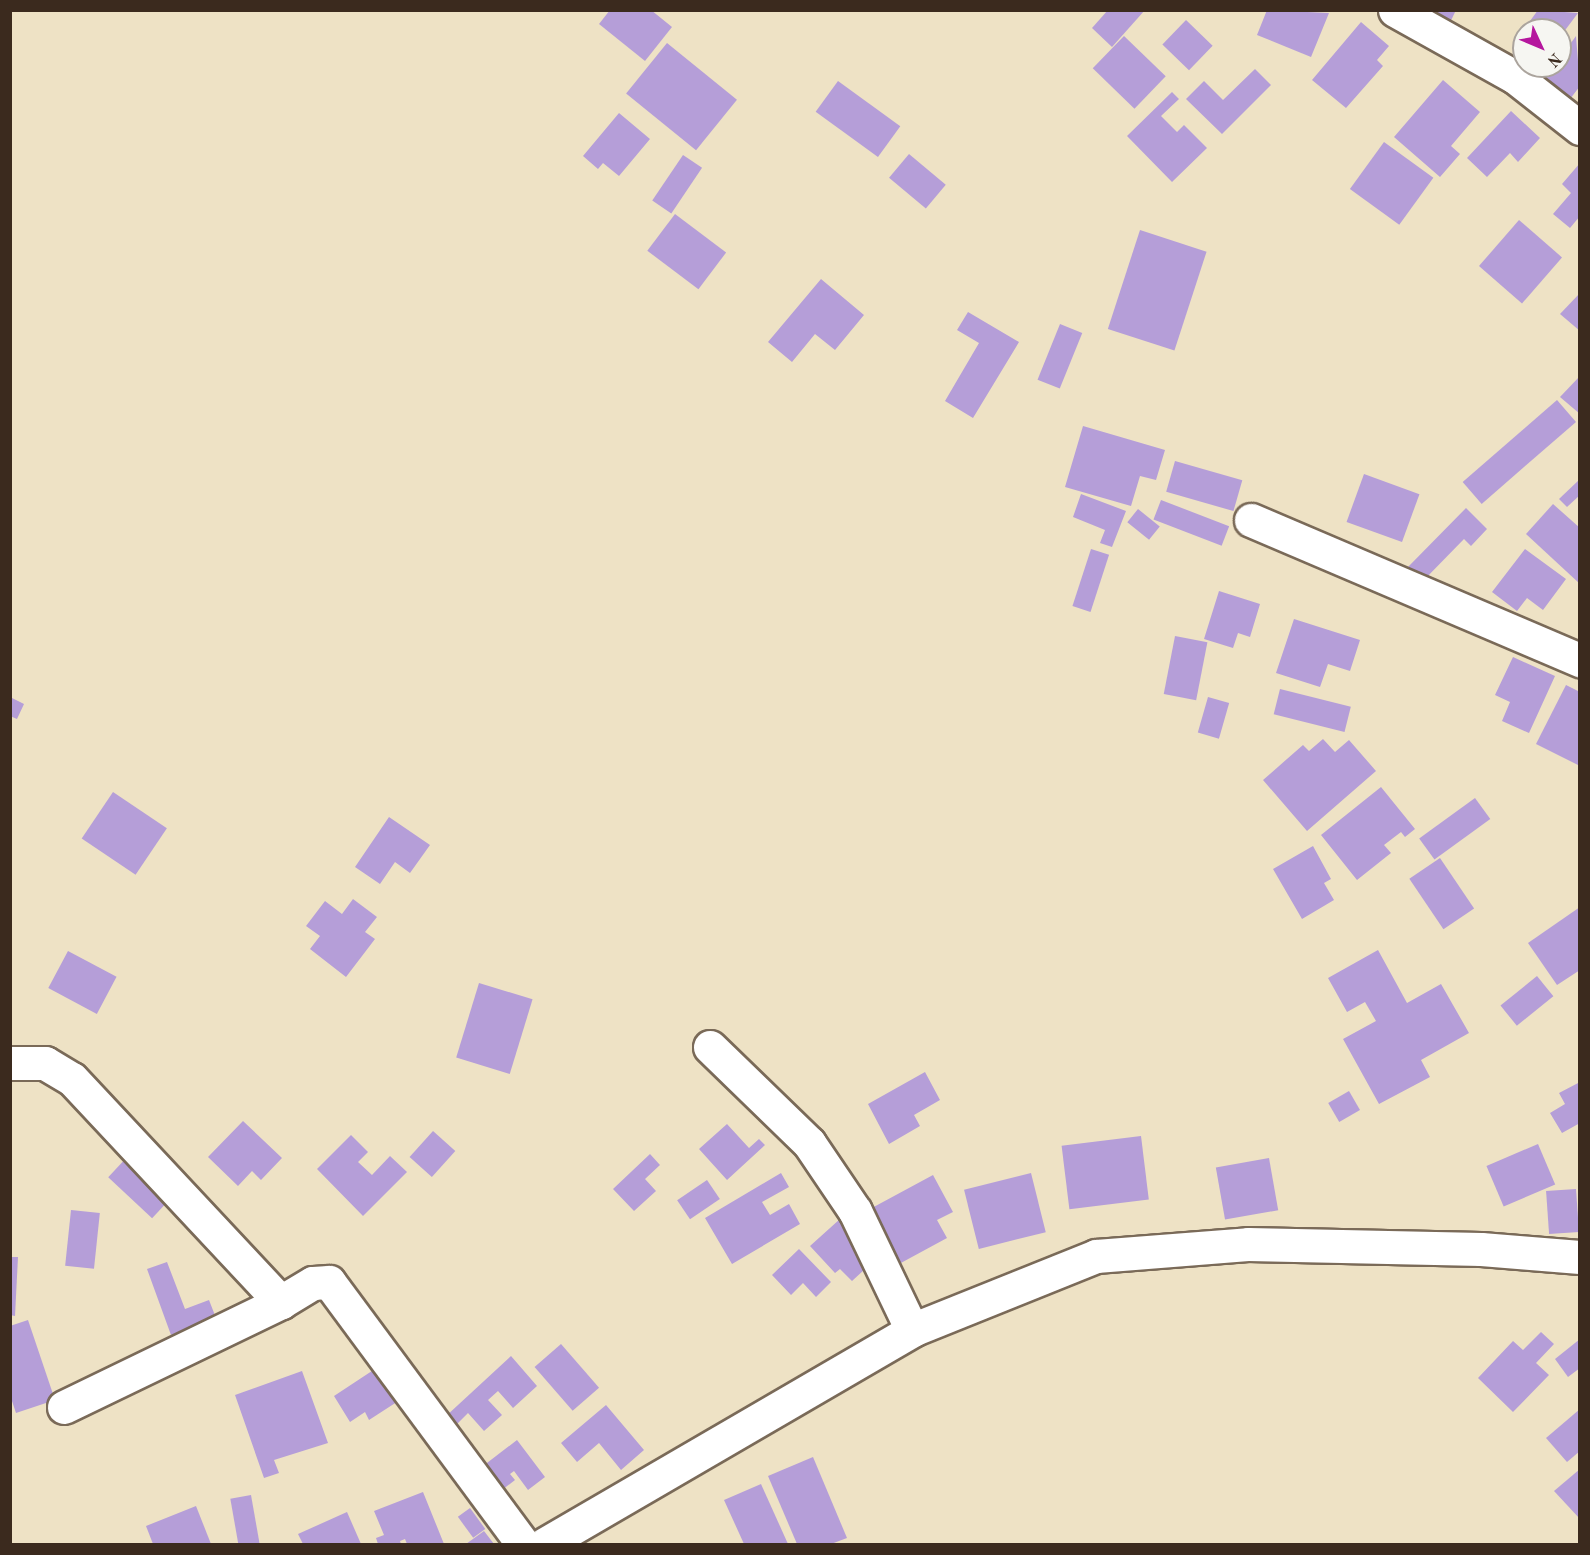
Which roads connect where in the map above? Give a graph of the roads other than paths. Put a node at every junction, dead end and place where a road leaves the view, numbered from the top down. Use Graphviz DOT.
graph roads {
  1 [pos="1395,10"];
  2 [pos="1580,128"];
  3 [pos="1251,520"];
  4 [pos="1580,660"];
  5 [pos="710,1047"];
  6 [pos="10,1063"];
  7 [pos="1580,1257"];
  8 [pos="281,1302"];
  9 [pos="912,1330"];
  10 [pos="64,1407"];
  11 [pos="523,1545"];
  12 [pos="545,1545"];
  1 -- 2 [label="street"];
  3 -- 4 [label="street"];
  5 -- 9 [label="street"];
  6 -- 8 [label="street"];
  7 -- 9 [label="street"];
  8 -- 10 [label="street"];
  8 -- 11 [label="street"];
  9 -- 12 [label="street"];
}
